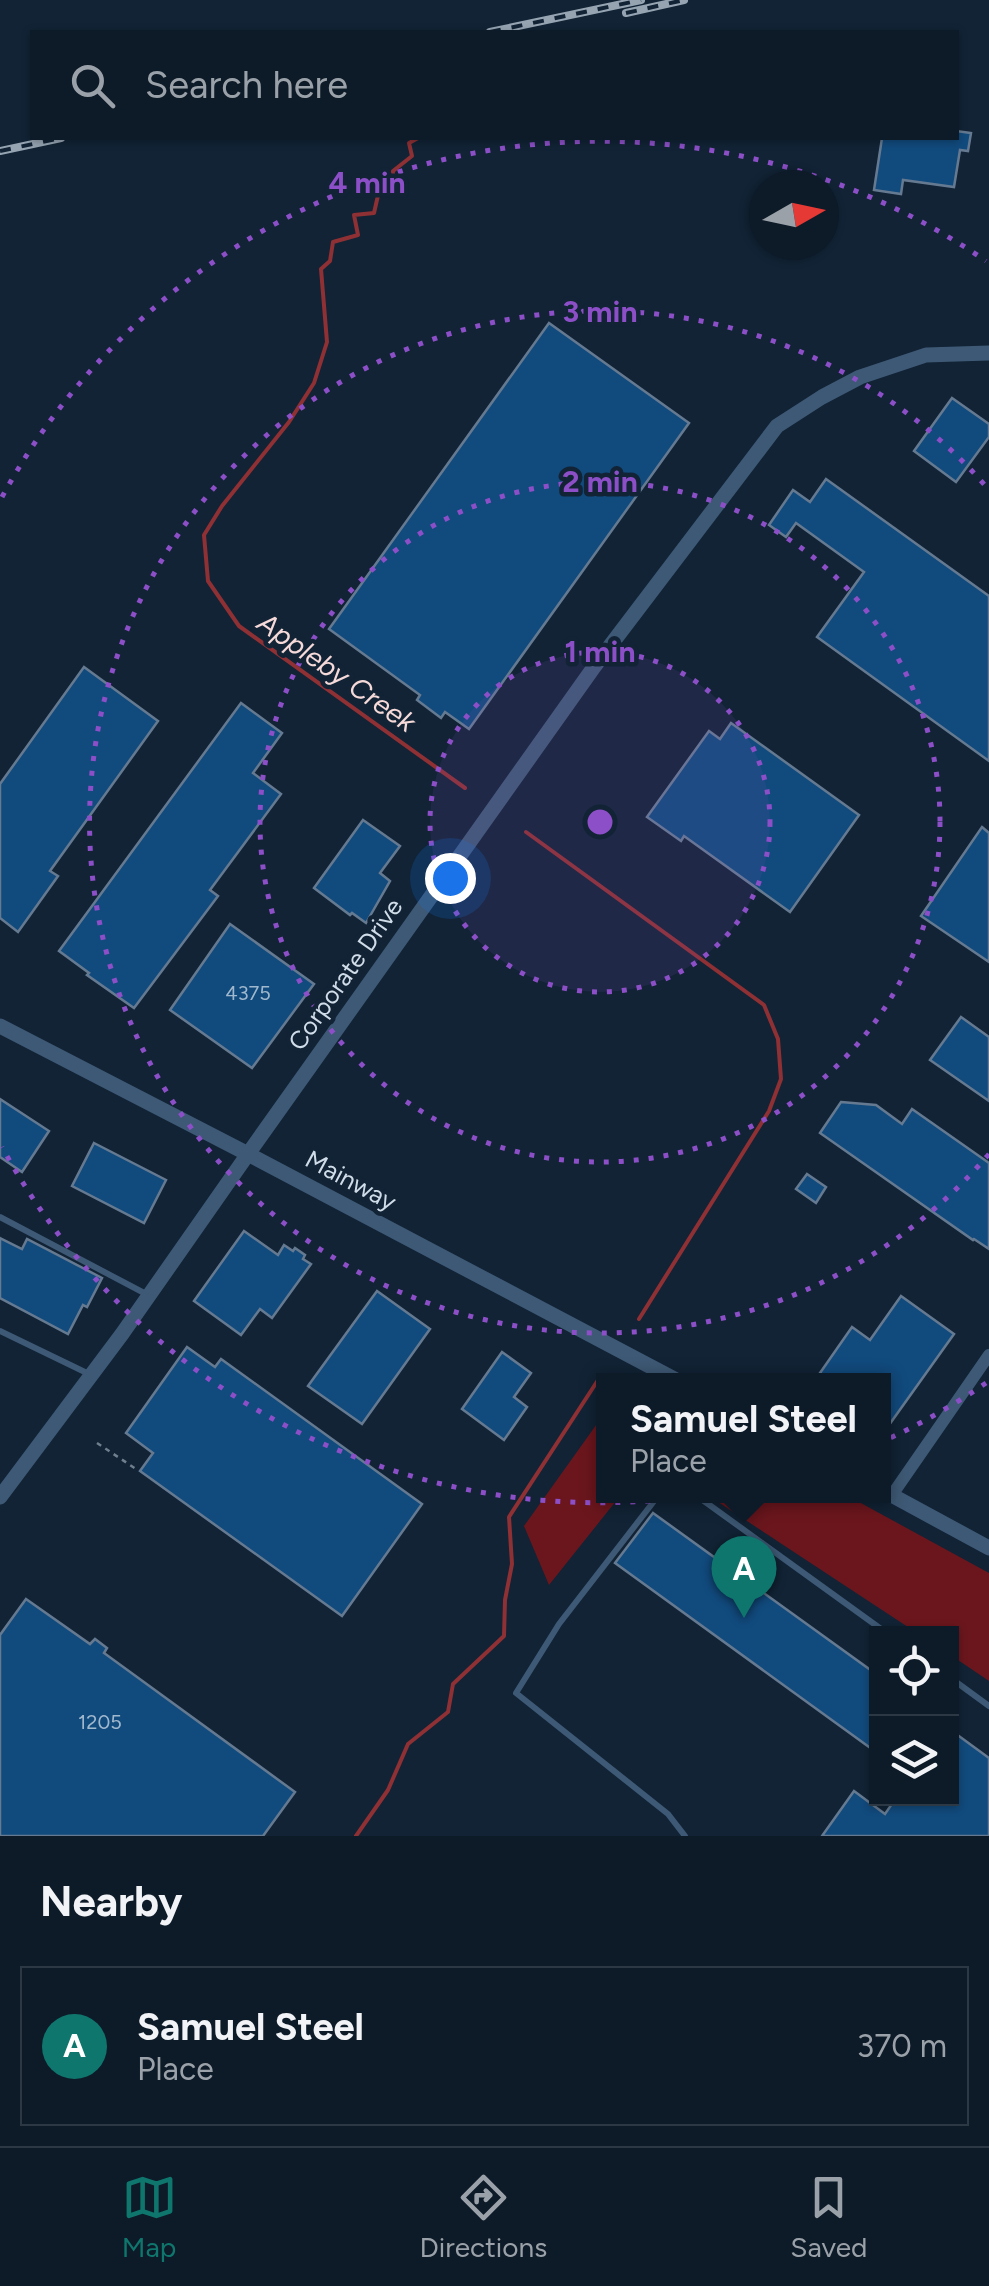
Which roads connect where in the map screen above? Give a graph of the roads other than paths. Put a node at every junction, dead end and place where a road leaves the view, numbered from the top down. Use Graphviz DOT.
graph roads {
  1 [pos="989,353"];
  2 [pos="0,1026"];
  3 [pos="248,1154"];
  4 [pos="0,1217"];
  5 [pos="149,1296"];
  6 [pos="0,1331"];
  7 [pos="989,1355"];
  8 [pos="663,1373"];
  9 [pos="92,1375"];
  10 [pos="891,1489"];
  11 [pos="891,1495"];
  12 [pos="0,1497"];
  13 [pos="653,1503"];
  14 [pos="707,1503"];
  15 [pos="989,1548"];
  16 [pos="877,1626"];
  17 [pos="959,1684"];
  18 [pos="989,1706"];
  19 [pos="685,1836"];
  1 -- 3 [label="street, Corporate Drive"];
  2 -- 3 [label="street, Mainway"];
  3 -- 5 [label="street, Corporate Drive"];
  3 -- 8 [label="street, Mainway"];
  4 -- 5 [label="lane"];
  5 -- 9 [label="street, Corporate Drive"];
  6 -- 9 [label="lane"];
  7 -- 10 [label="street"];
  9 -- 12 [label="street, Corporate Drive"];
  11 -- 15 [label="street"];
  13 -- 19 [label="lane"];
  14 -- 16 [label="lane"];
  17 -- 18 [label="lane"];
}
